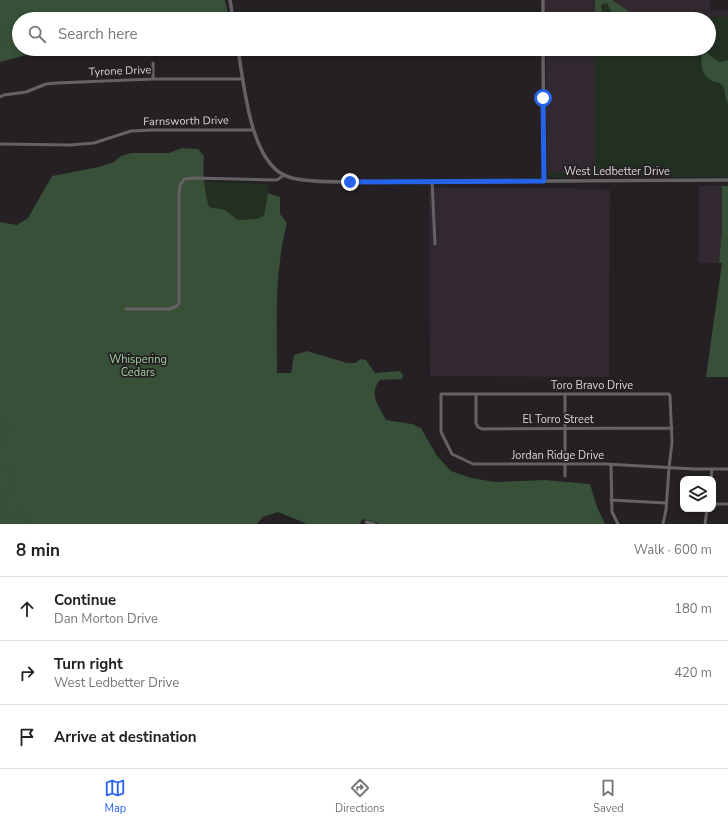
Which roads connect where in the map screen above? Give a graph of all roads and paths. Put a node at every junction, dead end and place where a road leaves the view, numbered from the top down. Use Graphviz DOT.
graph roads {
  1 [pos="230,0"];
  2 [pos="543,0"];
  3 [pos="232,12"];
  4 [pos="543,12"];
  5 [pos="239,56"];
  6 [pos="543,56"];
  7 [pos="153,62"];
  8 [pos="153,79"];
  9 [pos="243,79"];
  10 [pos="0,97"];
  11 [pos="253,130"];
  12 [pos="0,144"];
  13 [pos="284,175"];
  14 [pos="728,180"];
  15 [pos="432,181"];
  16 [pos="544,181"];
  17 [pos="435,244"];
  18 [pos="126,309"];
  19 [pos="441,394"];
  20 [pos="476,394"];
  21 [pos="565,394"];
  22 [pos="565,428"];
  23 [pos="672,428"];
  24 [pos="565,464"];
  25 [pos="611,464"];
  26 [pos="669,468"];
  27 [pos="712,469"];
  28 [pos="728,469"];
  29 [pos="566,476"];
  30 [pos="711,476"];
  31 [pos="611,500"];
  32 [pos="666,503"];
  33 [pos="716,504"];
  34 [pos="728,504"];
  35 [pos="707,512"];
  36 [pos="366,522"];
  37 [pos="372,524"];
  38 [pos="618,524"];
  39 [pos="663,524"];
  40 [pos="705,524"];
  1 -- 3 [label="street"];
  2 -- 4 [label="street"];
  5 -- 9 [label="street"];
  6 -- 16 [label="street"];
  7 -- 8 [label="street"];
  8 -- 9 [label="street, Tyrone Drive"];
  8 -- 10 [label="street, Tyrone Drive"];
  9 -- 11 [label="street"];
  11 -- 12 [label="street, Farnsworth Drive"];
  11 -- 13 [label="street"];
  13 -- 15 [label="street, West Ledbetter Drive"];
  13 -- 18 [label="street"];
  14 -- 16 [label="street, West Ledbetter Drive"];
  15 -- 16 [label="street, West Ledbetter Drive"];
  15 -- 17 [label="street"];
  19 -- 20 [label="street, Toro Bravo Drive"];
  19 -- 24 [label="street, Jordan Ridge Drive"];
  20 -- 21 [label="street, Toro Bravo Drive"];
  20 -- 22 [label="street, El Torro Street"];
  21 -- 22 [label="street"];
  21 -- 23 [label="street, Toro Bravo Drive"];
  22 -- 23 [label="street, El Torro Street"];
  22 -- 24 [label="street"];
  23 -- 26 [label="street, Toro Bravo Drive"];
  24 -- 25 [label="street, Jordan Ridge Drive"];
  24 -- 29 [label="street"];
  25 -- 26 [label="street, Jordan Ridge Drive"];
  25 -- 31 [label="street"];
  26 -- 27 [label="street, Jordan Ridge Drive"];
  26 -- 32 [label="street, Toro Bravo Drive"];
  27 -- 28 [label="street, Jordan Ridge Drive"];
  27 -- 30 [label="street"];
  31 -- 32 [label="street"];
  31 -- 38 [label="street"];
  32 -- 39 [label="street, Toro Bravo Drive"];
  33 -- 34 [label="street"];
  35 -- 40 [label="street"];
  36 -- 37 [label="street"];
}
